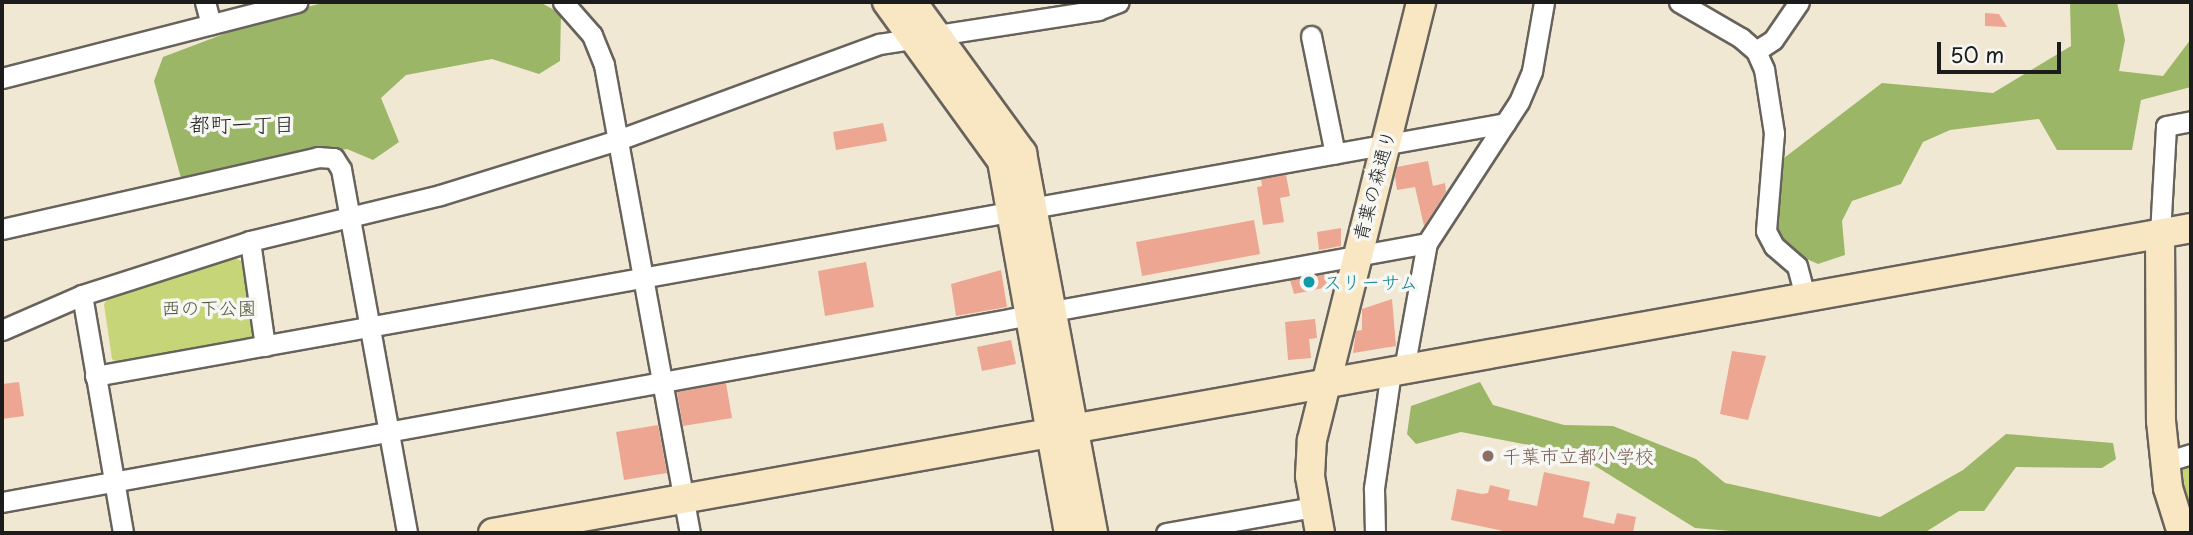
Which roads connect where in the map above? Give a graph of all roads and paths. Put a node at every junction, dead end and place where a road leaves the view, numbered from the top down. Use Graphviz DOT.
graph roads {
  1 [pos="205,2"];
  2 [pos="297,2"];
  3 [pos="563,2"];
  4 [pos="887,2"];
  5 [pos="912,2"];
  6 [pos="1119,2"];
  7 [pos="1422,2"];
  8 [pos="1544,2"];
  9 [pos="1799,2"];
  10 [pos="1688,4"];
  11 [pos="1037,10"];
  12 [pos="211,24"];
  13 [pos="924,36"];
  14 [pos="1311,36"];
  15 [pos="1756,51"];
  16 [pos="2,78"];
  17 [pos="2191,121"];
  18 [pos="1505,123"];
  19 [pos="618,140"];
  20 [pos="1385,145"];
  21 [pos="1335,154"];
  22 [pos="1022,210"];
  23 [pos="350,216"];
  24 [pos="2191,228"];
  25 [pos="2,229"];
  26 [pos="2160,234"];
  27 [pos="250,241"];
  28 [pos="1427,243"];
  29 [pos="1355,257"];
  30 [pos="643,278"];
  31 [pos="82,295"];
  32 [pos="1805,296"];
  33 [pos="1040,314"];
  34 [pos="370,327"];
  35 [pos="2,330"];
  36 [pos="265,346"];
  37 [pos="1398,370"];
  38 [pos="95,376"];
  39 [pos="662,382"];
  40 [pos="1323,384"];
  41 [pos="389,432"];
  42 [pos="1064,432"];
  43 [pos="2178,458"];
  44 [pos="114,482"];
  45 [pos="684,497"];
  46 [pos="2,502"];
  47 [pos="1316,520"];
  48 [pos="123,533"];
  49 [pos="408,533"];
  50 [pos="493,533"];
  51 [pos="690,533"];
  52 [pos="1069,533"];
  53 [pos="1093,533"];
  54 [pos="1166,533"];
  55 [pos="1375,533"];
  56 [pos="2182,533"];
  1 -- 12 [label="street"];
  2 -- 12 [label="street"];
  3 -- 19 [label="street"];
  4 -- 13 [label="street"];
  5 -- 13 [label="street"];
  6 -- 11 [label="street"];
  7 -- 20 [label="street, 青葉の森通り"];
  8 -- 18 [label="street"];
  9 -- 15 [label="street"];
  10 -- 15 [label="street"];
  11 -- 13 [label="street"];
  12 -- 16 [label="street"];
  13 -- 19 [label="street"];
  13 -- 22 [label="street"];
  14 -- 21 [label="street"];
  15 -- 32 [label="street"];
  17 -- 26 [label="street"];
  18 -- 20 [label="street"];
  18 -- 28 [label="street"];
  19 -- 23 [label="street"];
  19 -- 30 [label="street"];
  20 -- 21 [label="street"];
  20 -- 29 [label="street, 青葉の森通り"];
  21 -- 22 [label="street"];
  22 -- 30 [label="street"];
  22 -- 33 [label="street"];
  23 -- 25 [label="street"];
  23 -- 27 [label="street"];
  23 -- 34 [label="street"];
  24 -- 26 [label="street"];
  26 -- 32 [label="street"];
  26 -- 43 [label="street"];
  27 -- 31 [label="street"];
  27 -- 36 [label="street"];
  28 -- 29 [label="street"];
  28 -- 37 [label="street"];
  29 -- 33 [label="street"];
  29 -- 40 [label="street, 青葉の森通り"];
  30 -- 34 [label="street"];
  30 -- 39 [label="street"];
  31 -- 35 [label="street"];
  31 -- 38 [label="street"];
  32 -- 37 [label="street"];
  33 -- 39 [label="street"];
  33 -- 42 [label="street"];
  34 -- 36 [label="street"];
  34 -- 41 [label="street"];
  36 -- 38 [label="street"];
  37 -- 40 [label="street"];
  37 -- 55 [label="street"];
  38 -- 44 [label="street"];
  39 -- 41 [label="street"];
  39 -- 45 [label="street"];
  40 -- 42 [label="street"];
  40 -- 47 [label="street, 青葉の森通り"];
  41 -- 44 [label="street"];
  41 -- 49 [label="street"];
  42 -- 45 [label="street"];
  42 -- 52 [label="street"];
  42 -- 53 [label="street"];
  43 -- 56 [label="street"];
  44 -- 46 [label="street"];
  44 -- 48 [label="street"];
  45 -- 50 [label="street"];
  45 -- 51 [label="street"];
  47 -- 54 [label="street"];
}
